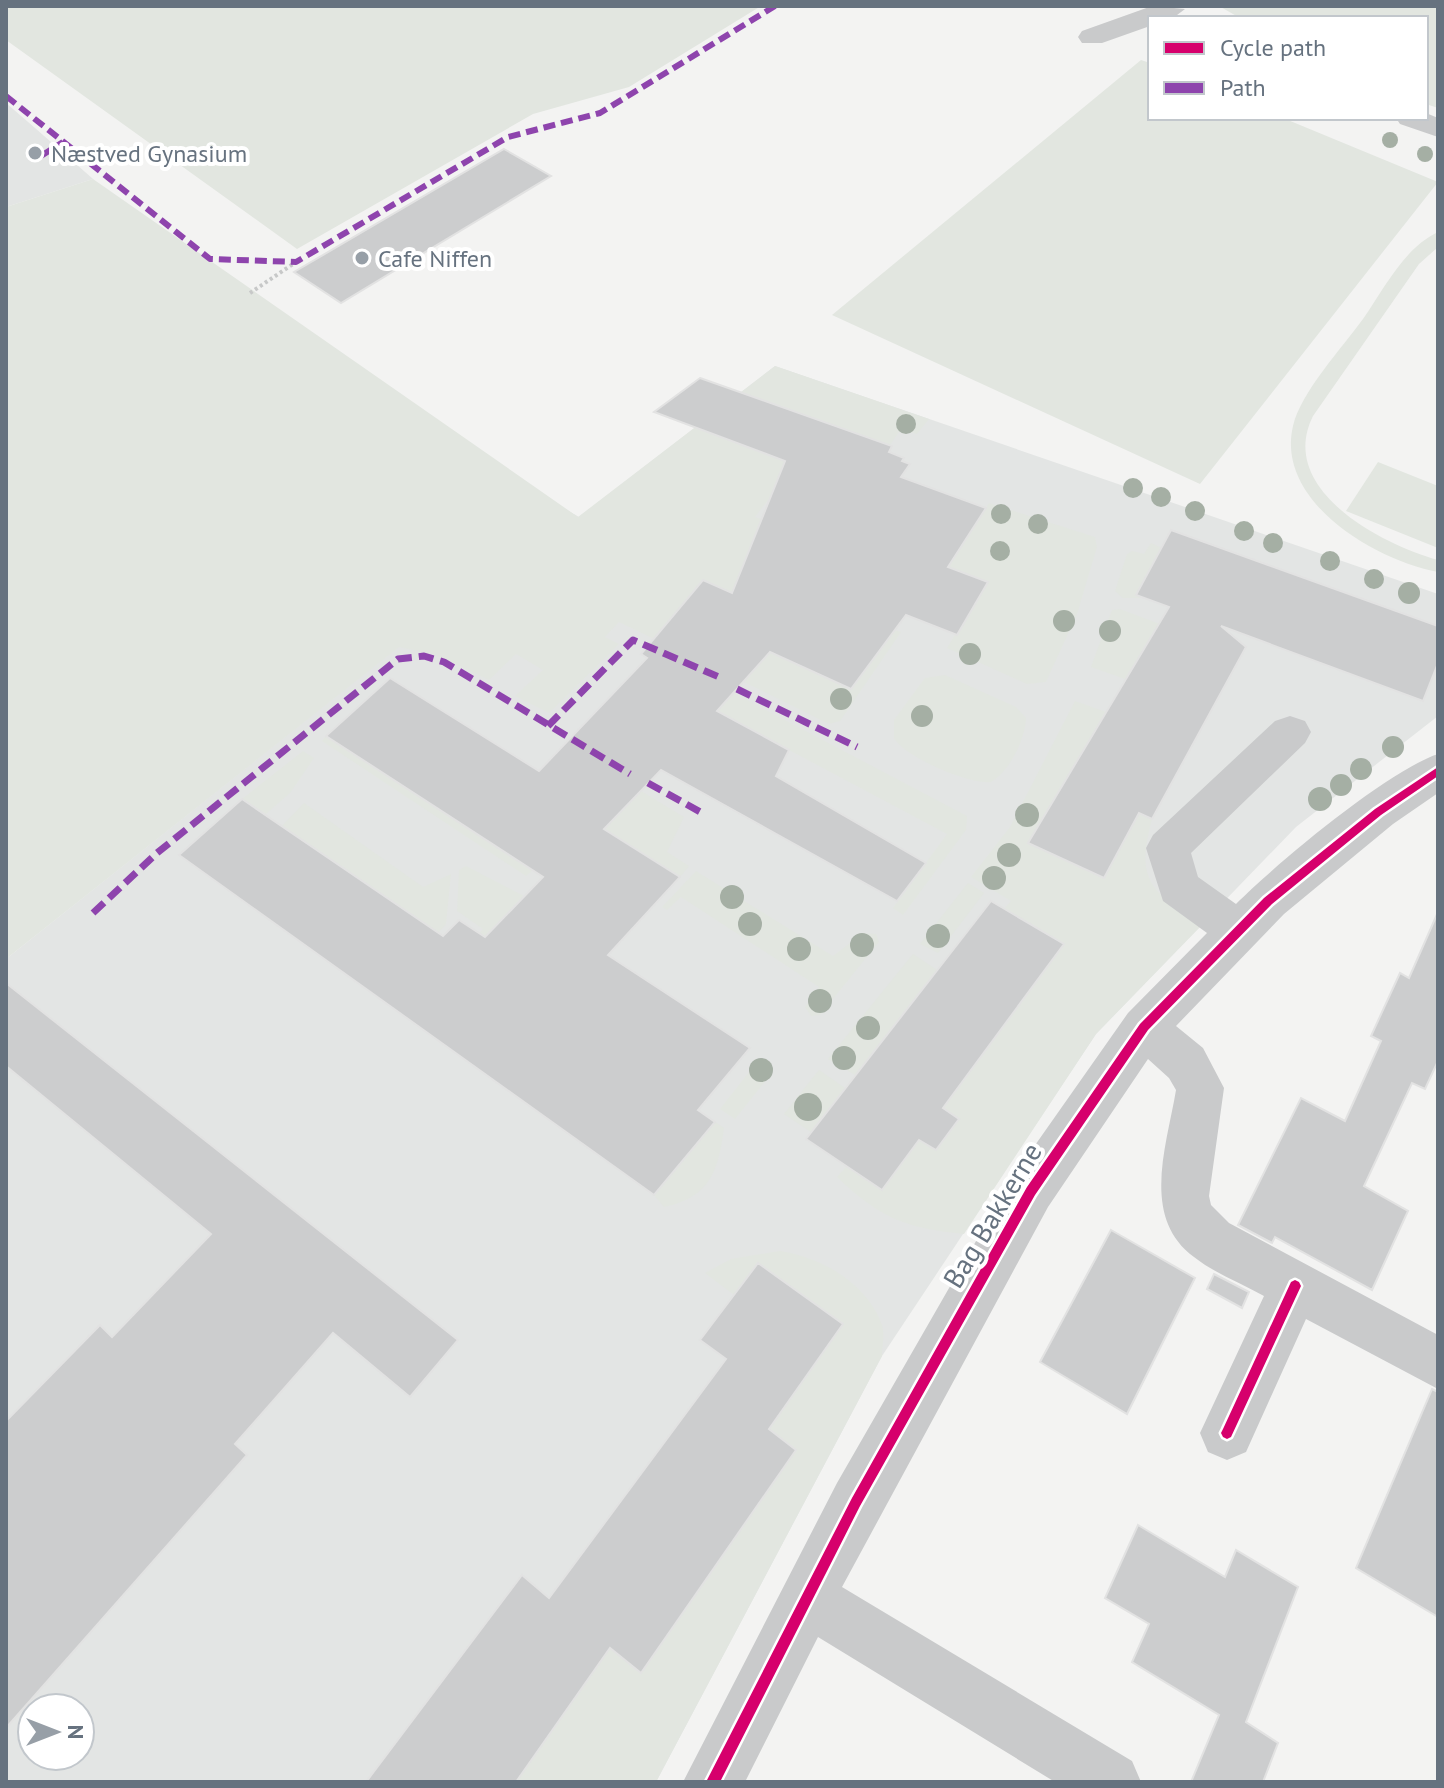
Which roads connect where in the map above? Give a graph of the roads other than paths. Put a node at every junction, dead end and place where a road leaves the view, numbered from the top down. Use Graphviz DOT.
graph roads {
  1 [pos="1148,19"];
  2 [pos="1092,37"];
  3 [pos="1416,120"];
  4 [pos="1438,128"];
  5 [pos="1290,732"];
  6 [pos="1438,771"];
  7 [pos="1239,931"];
  8 [pos="1144,1027"];
  9 [pos="1295,1286"];
  10 [pos="1438,1363"];
  11 [pos="1227,1433"];
  12 [pos="807,1598"];
  13 [pos="713,1782"];
  14 [pos="1111,1782"];
  1 -- 2 [label="street"];
  3 -- 4 [label="street"];
  5 -- 7 [label="street"];
  6 -- 7 [label="street, Bag Bakkerne"];
  7 -- 8 [label="street, Bag Bakkerne"];
  8 -- 9 [label="street"];
  8 -- 12 [label="street, Bag Bakkerne"];
  9 -- 10 [label="street"];
  9 -- 11 [label="street"];
  12 -- 13 [label="street, Bag Bakkerne"];
  12 -- 14 [label="street"];
}
